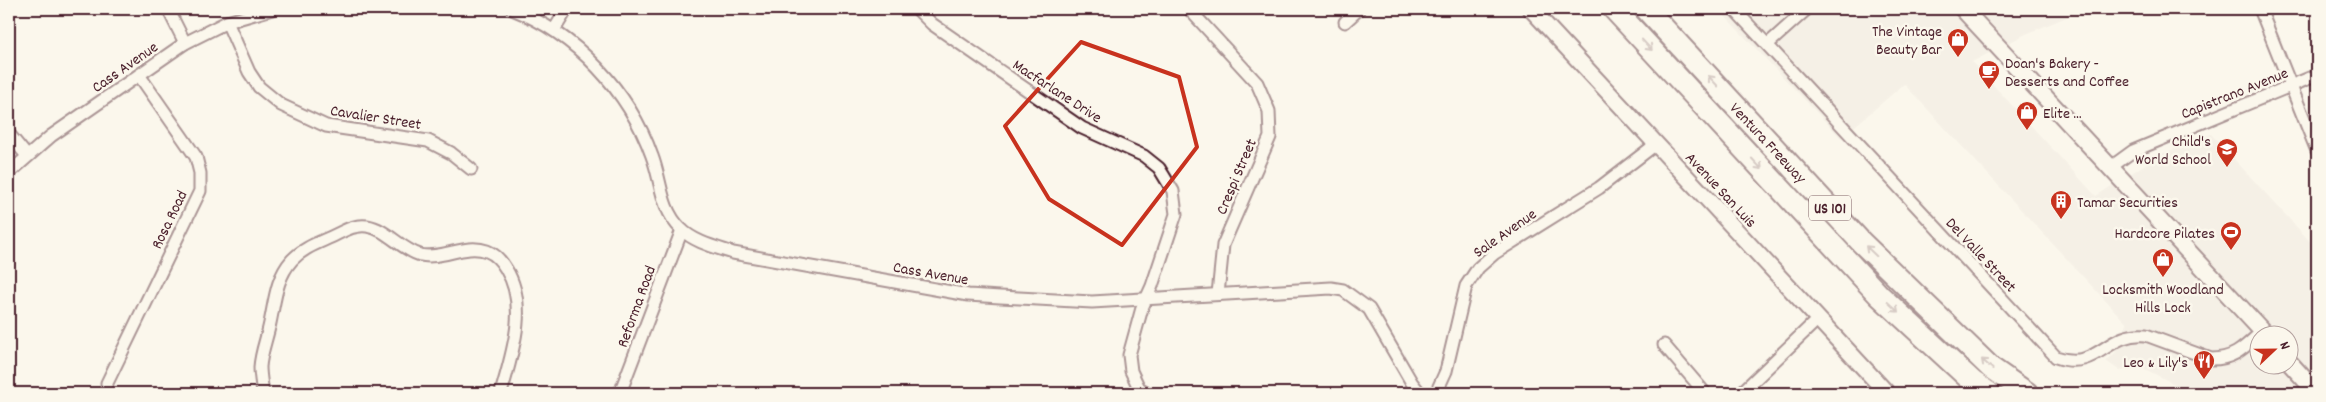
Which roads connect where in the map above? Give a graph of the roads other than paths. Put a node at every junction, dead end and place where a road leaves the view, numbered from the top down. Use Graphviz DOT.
graph roads {
  1 [pos="168,9"];
  2 [pos="272,9"];
  3 [pos="512,9"];
  4 [pos="567,9"];
  5 [pos="917,9"];
  6 [pos="1189,9"];
  7 [pos="1359,9"];
  8 [pos="1531,9"];
  9 [pos="1614,9"];
  10 [pos="1646,9"];
  11 [pos="1734,9"];
  12 [pos="1806,9"];
  13 [pos="1963,9"];
  14 [pos="2260,9"];
  15 [pos="227,22"];
  16 [pos="1345,22"];
  17 [pos="554,30"];
  18 [pos="185,43"];
  19 [pos="1768,44"];
  20 [pos="139,75"];
  21 [pos="2317,76"];
  22 [pos="2291,86"];
  23 [pos="9,134"];
  24 [pos="1656,144"];
  25 [pos="2317,151"];
  26 [pos="27,156"];
  27 [pos="2111,167"];
  28 [pos="471,169"];
  29 [pos="9,173"];
  30 [pos="682,230"];
  31 [pos="1218,294"];
  32 [pos="1147,298"];
  33 [pos="1818,319"];
  34 [pos="2252,324"];
  35 [pos="2248,345"];
  36 [pos="1664,346"];
  37 [pos="2298,371"];
  38 [pos="107,383"];
  39 [pos="263,393"];
  40 [pos="501,393"];
  41 [pos="620,393"];
  42 [pos="1148,393"];
  43 [pos="1420,393"];
  44 [pos="1436,393"];
  45 [pos="1705,393"];
  46 [pos="1741,393"];
  47 [pos="1887,393"];
  48 [pos="1989,393"];
  49 [pos="2027,393"];
  50 [pos="2317,393"];
  1 -- 18 [label="street"];
  2 -- 15 [label="street, Cass Avenue"];
  3 -- 17 [label="street, Cass Avenue"];
  4 -- 17 [label="street"];
  5 -- 32 [label="street, Macfarlane Drive"];
  6 -- 31 [label="street, Crespi Street"];
  7 -- 16 [label="street"];
  8 -- 24 [label="street, Avenue San Luis"];
  9 -- 48 [label="highway, Ventura Freeway / US 101, one-way"];
  49 -- 10 [label="highway, Ventura Freeway / US 101, one-way"];
  11 -- 19 [label="street, Del Valle Street"];
  12 -- 19 [label="street"];
  13 -- 27 [label="main road"];
  14 -- 22 [label="street"];
  15 -- 18 [label="street, Cass Avenue"];
  15 -- 28 [label="street, Cavalier Street"];
  17 -- 30 [label="street, Cass Avenue"];
  18 -- 20 [label="street, Cass Avenue"];
  19 -- 35 [label="street, Del Valle Street"];
  20 -- 26 [label="street, Cass Avenue"];
  20 -- 38 [label="street, Rosa Road"];
  21 -- 22 [label="street, Capistrano Avenue"];
  22 -- 25 [label="street"];
  22 -- 27 [label="street, Capistrano Avenue"];
  23 -- 26 [label="street"];
  24 -- 33 [label="street, Avenue San Luis"];
  24 -- 44 [label="street, Sale Avenue"];
  26 -- 29 [label="street, Cass Avenue"];
  27 -- 34 [label="main road"];
  30 -- 32 [label="street, Cass Avenue"];
  30 -- 41 [label="street, Reforma Road"];
  31 -- 32 [label="street, Cass Avenue"];
  31 -- 43 [label="street, Cass Avenue"];
  32 -- 42 [label="street, Macfarlane Drive"];
  33 -- 46 [label="street"];
  33 -- 47 [label="street, Avenue San Luis"];
  36 -- 45 [label="street"];
  37 -- 50 [label="main road"];
  39 -- 40 [label="street"];
}
